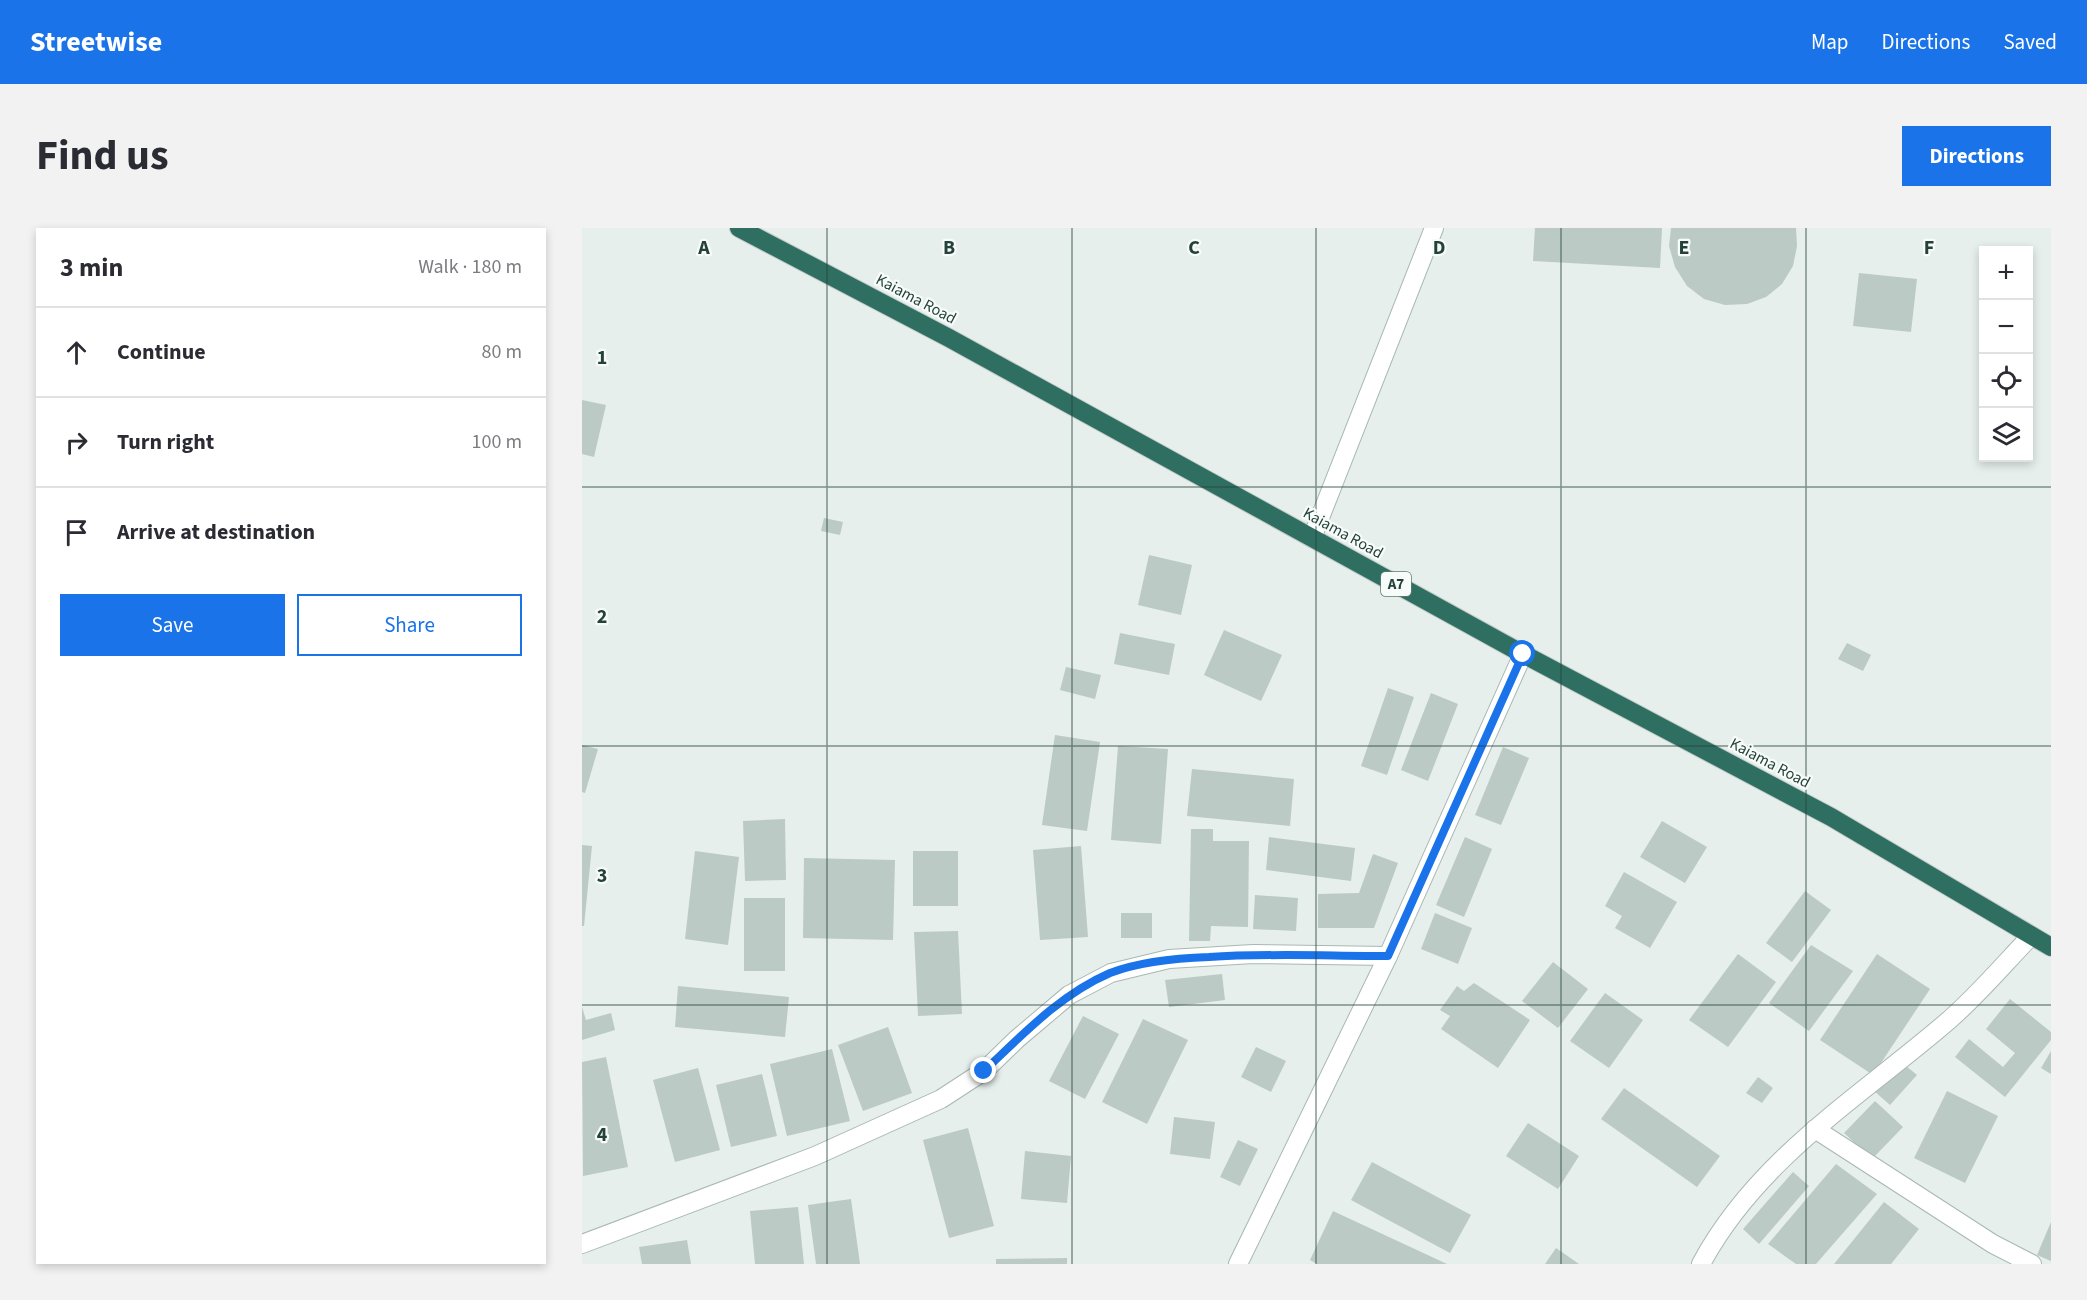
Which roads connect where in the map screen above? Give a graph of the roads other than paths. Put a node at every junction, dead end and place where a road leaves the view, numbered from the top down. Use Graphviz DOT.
graph roads {
  1 [pos="739,228"];
  2 [pos="1434,228"];
  3 [pos="1312,538"];
  4 [pos="1523,654"];
  5 [pos="2031,936"];
  6 [pos="2051,947"];
  7 [pos="1388,956"];
  8 [pos="1815,1129"];
  9 [pos="582,1244"];
  10 [pos="1238,1264"];
  11 [pos="1701,1264"];
  12 [pos="2031,1264"];
  1 -- 3 [label="highway, Kaiama Road / A7"];
  2 -- 3 [label="street"];
  3 -- 4 [label="highway, Kaiama Road / A7"];
  4 -- 5 [label="highway, Kaiama Road / A7"];
  4 -- 7 [label="street"];
  5 -- 6 [label="highway, Kaiama Road / A7"];
  5 -- 8 [label="street"];
  7 -- 9 [label="street"];
  7 -- 10 [label="street"];
  8 -- 11 [label="street"];
  8 -- 12 [label="street"];
}
